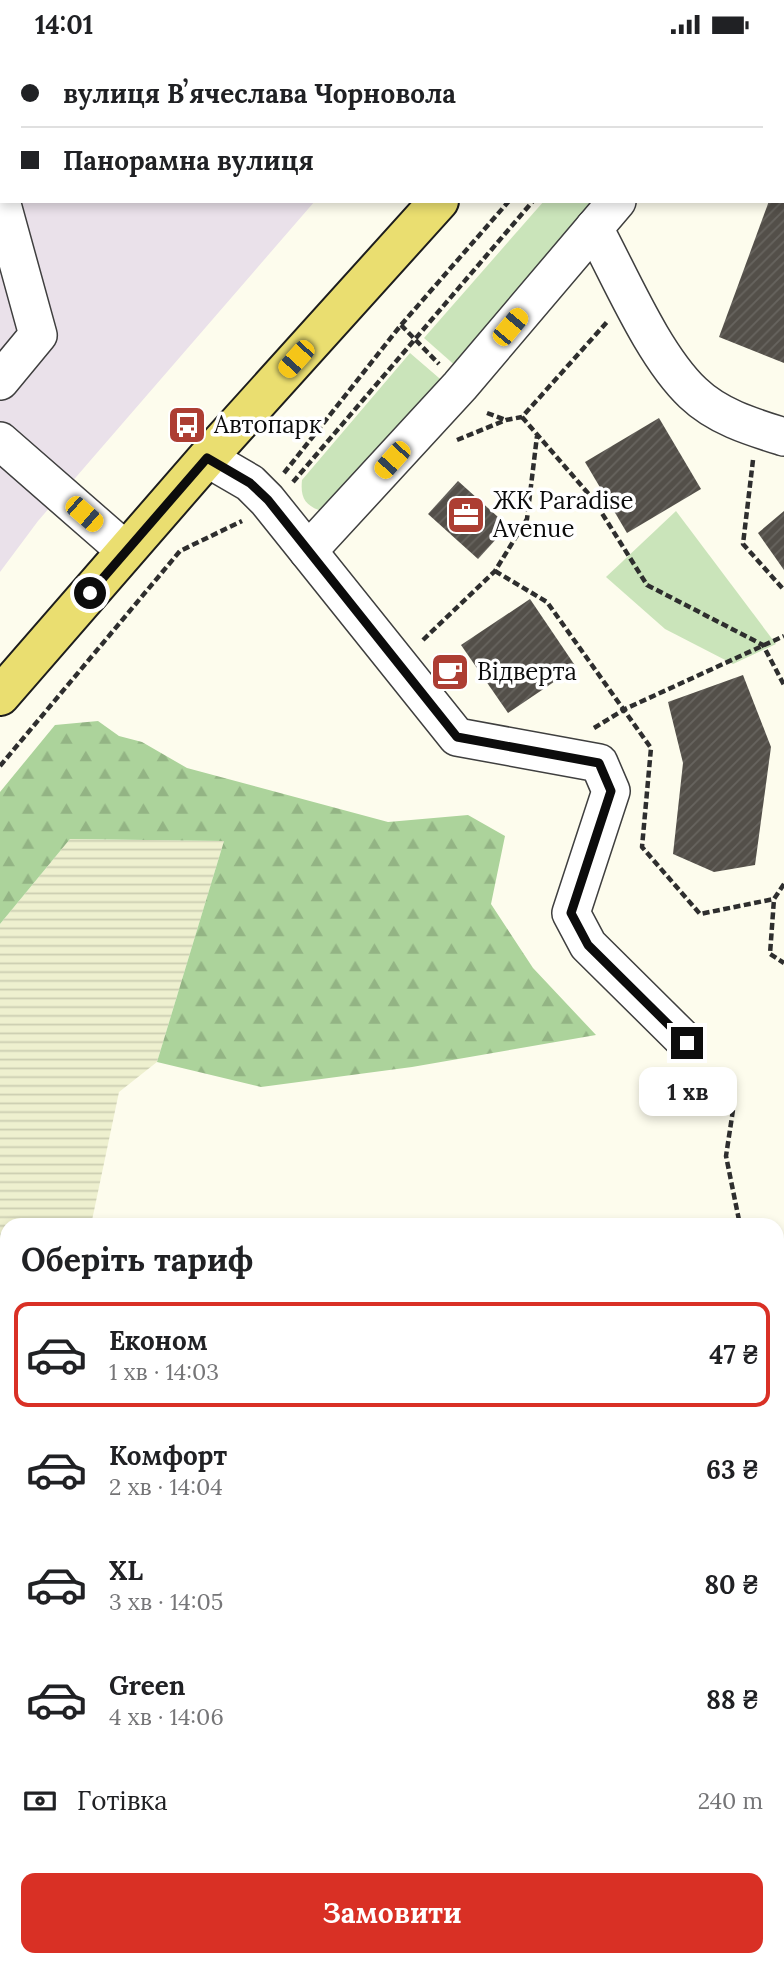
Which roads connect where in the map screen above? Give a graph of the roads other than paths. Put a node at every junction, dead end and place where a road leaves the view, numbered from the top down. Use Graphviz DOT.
graph roads {
  1 [pos="1,203"];
  2 [pos="437,203"];
  3 [pos="605,215"];
  4 [pos="14,302"];
  5 [pos="0,381"];
  6 [pos="770,432"];
  7 [pos="0,441"];
  8 [pos="207,458"];
  9 [pos="126,551"];
  10 [pos="308,551"];
  11 [pos="0,696"];
  12 [pos="687,1043"];
  1 -- 4 [label="street"];
  2 -- 8 [label="main road"];
  3 -- 6 [label="street"];
  3 -- 10 [label="street"];
  4 -- 5 [label="street"];
  7 -- 9 [label="street"];
  8 -- 9 [label="main road"];
  8 -- 10 [label="street"];
  9 -- 11 [label="main road"];
  10 -- 12 [label="street"];
}
